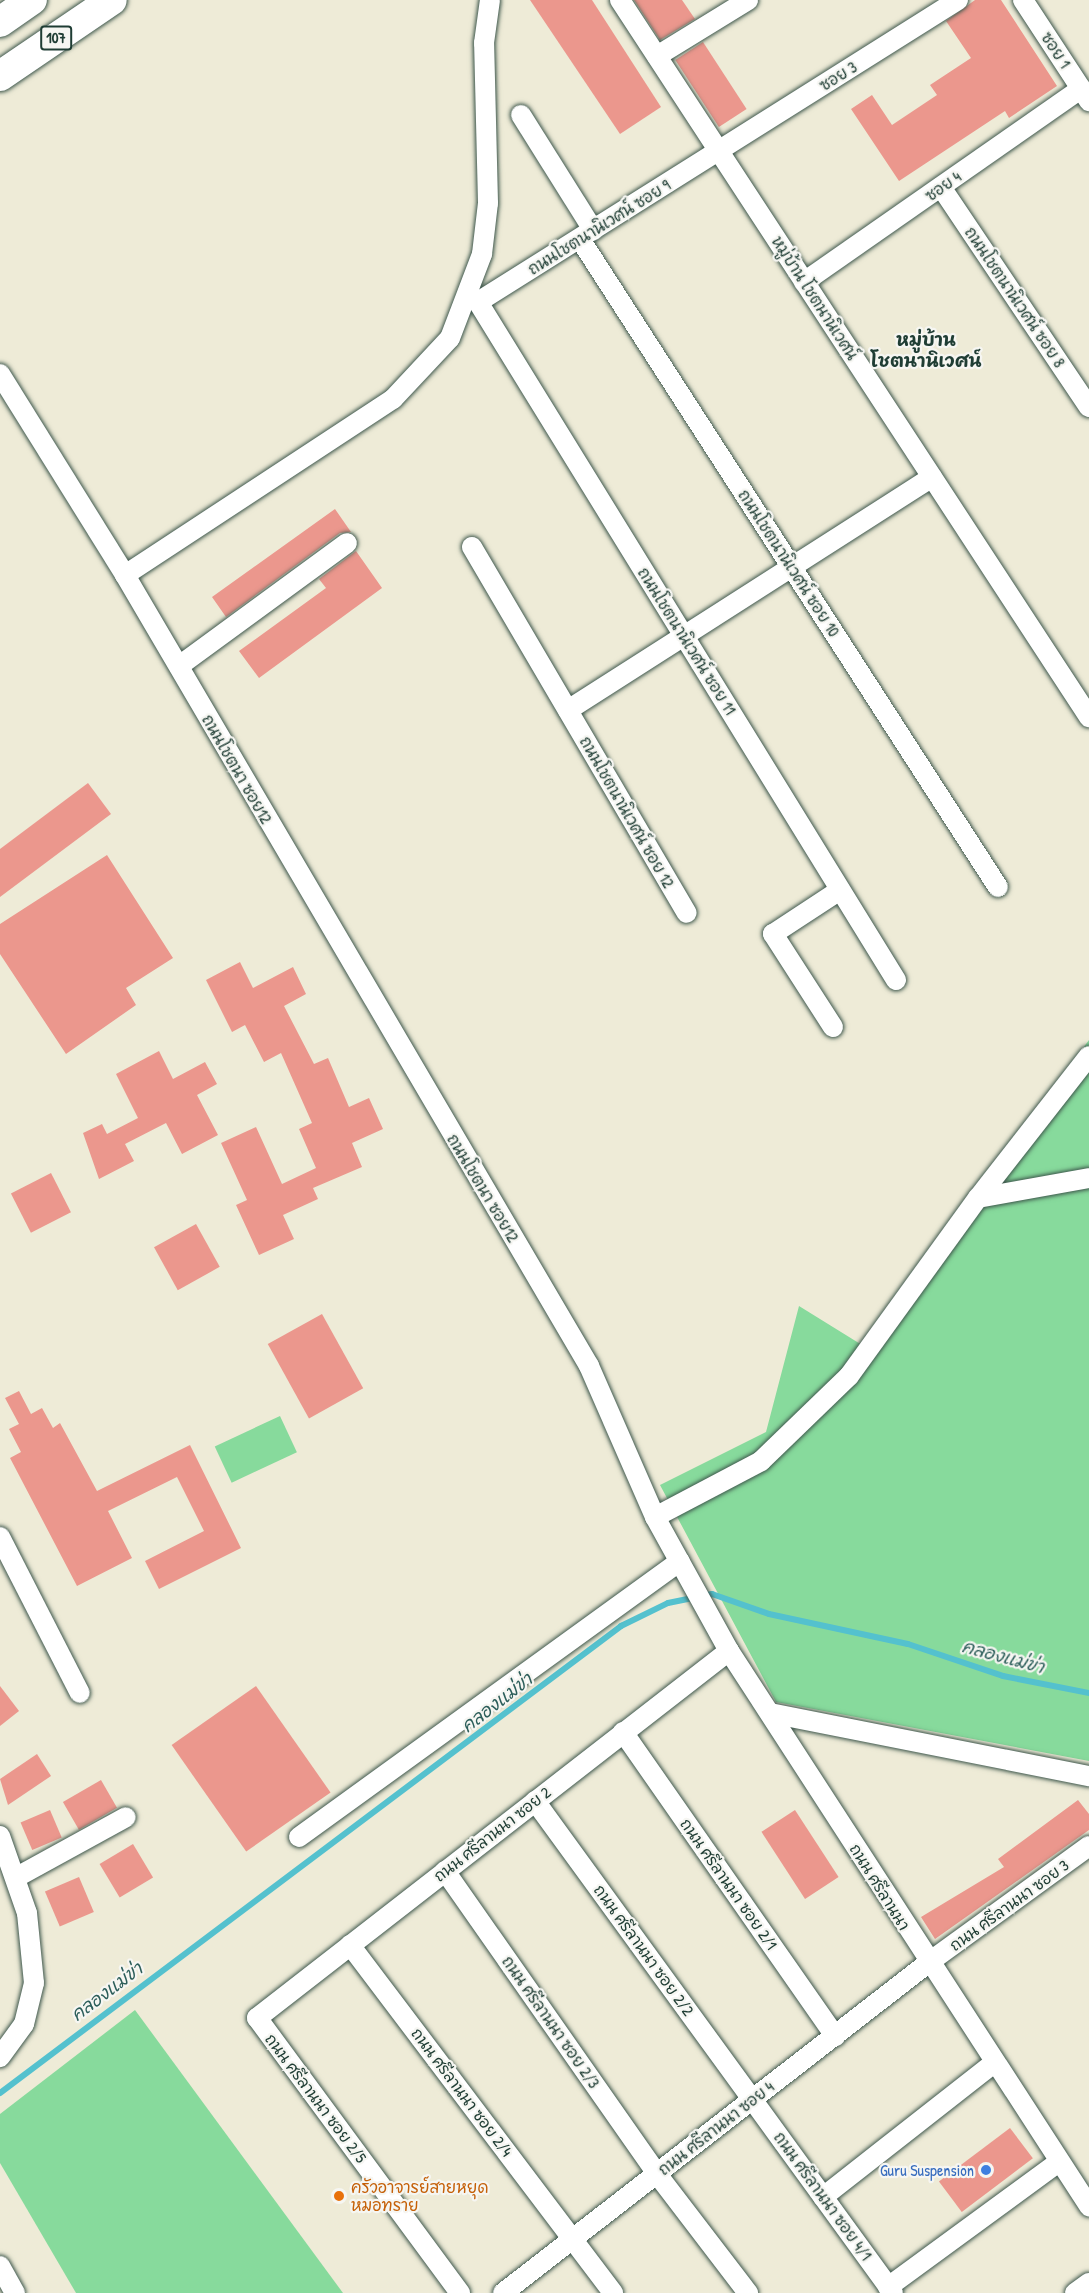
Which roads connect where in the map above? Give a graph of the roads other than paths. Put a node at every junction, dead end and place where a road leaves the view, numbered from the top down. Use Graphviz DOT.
graph roads {
  1 [pos="32,0"];
  2 [pos="112,0"];
  3 [pos="490,0"];
  4 [pos="620,0"];
  5 [pos="748,0"];
  6 [pos="958,0"];
  7 [pos="1023,0"];
  8 [pos="0,22"];
  9 [pos="657,56"];
  10 [pos="0,76"];
  11 [pos="1085,95"];
  12 [pos="521,115"];
  13 [pos="719,152"];
  14 [pos="941,187"];
  15 [pos="586,234"];
  16 [pos="804,282"];
  17 [pos="478,302"];
  18 [pos="0,374"];
  19 [pos="1089,407"];
  20 [pos="932,477"];
  21 [pos="347,543"];
  22 [pos="472,547"];
  23 [pos="791,567"];
  24 [pos="125,574"];
  25 [pos="684,636"];
  26 [pos="179,666"];
  27 [pos="568,710"];
  28 [pos="1089,717"];
  29 [pos="998,886"];
  30 [pos="840,890"];
  31 [pos="687,913"];
  32 [pos="896,980"];
  33 [pos="833,1027"];
  34 [pos="1089,1056"];
  35 [pos="1089,1178"];
  36 [pos="978,1198"];
  37 [pos="655,1517"];
  38 [pos="0,1537"];
  39 [pos="680,1561"];
  40 [pos="729,1651"];
  41 [pos="80,1693"];
  42 [pos="770,1713"];
  43 [pos="623,1732"];
  44 [pos="1089,1776"];
  45 [pos="535,1801"];
  46 [pos="126,1817"];
  47 [pos="0,1836"];
  48 [pos="298,1837"];
  49 [pos="1089,1846"];
  50 [pos="445,1871"];
  51 [pos="17,1877"];
  52 [pos="350,1945"];
  53 [pos="928,1963"];
  54 [pos="257,2018"];
  55 [pos="835,2036"];
  56 [pos="0,2057"];
  57 [pos="994,2063"];
  58 [pos="753,2100"];
  59 [pos="1059,2162"];
  60 [pos="657,2174"];
  61 [pos="823,2197"];
  62 [pos="1089,2206"];
  63 [pos="574,2238"];
  64 [pos="0,2266"];
  65 [pos="1089,2283"];
  66 [pos="890,2290"];
  67 [pos="15,2293"];
  68 [pos="460,2293"];
  69 [pos="503,2293"];
  70 [pos="613,2293"];
  71 [pos="748,2293"];
  72 [pos="1076,2293"];
  1 -- 8 [label="main road"];
  2 -- 10 [label="main road, 107"];
  3 -- 24 [label="street"];
  4 -- 9 [label="street, หมู่บ้าน โชตนานิเวศน์"];
  5 -- 9 [label="street"];
  6 -- 13 [label="street, ซอย 3"];
  7 -- 11 [label="street, ซอย 1"];
  9 -- 13 [label="street, หมู่บ้าน โชตนานิเวศน์"];
  11 -- 14 [label="street, ซอย 4"];
  12 -- 15 [label="street, ถนนโชตนานิเวศน์ ซอย 10"];
  13 -- 15 [label="street, ถนนโชตนานิเวศน์ ซอย 9"];
  13 -- 16 [label="street, หมู่บ้าน โชตนานิเวศน์"];
  14 -- 16 [label="street, ซอย 4"];
  14 -- 19 [label="street, ถนนโชตนานิเวศน์ ซอย 8"];
  15 -- 17 [label="street, ถนนโชตนานิเวศน์ ซอย 9"];
  15 -- 23 [label="street, ถนนโชตนานิเวศน์ ซอย 10"];
  16 -- 20 [label="street, หมู่บ้าน โชตนานิเวศน์"];
  17 -- 25 [label="street, ถนนโชตนานิเวศน์ ซอย 11"];
  18 -- 24 [label="street, ถนนโชตนา ซอย12"];
  20 -- 23 [label="street"];
  20 -- 28 [label="street, หมู่บ้าน โชตนานิเวศน์"];
  21 -- 26 [label="street"];
  22 -- 27 [label="street, ถนนโชตนานิเวศน์ ซอย 12"];
  23 -- 25 [label="street"];
  23 -- 29 [label="street, ถนนโชตนานิเวศน์ ซอย 10"];
  24 -- 26 [label="street, ถนนโชตนา ซอย12"];
  25 -- 27 [label="street"];
  25 -- 30 [label="street, ถนนโชตนานิเวศน์ ซอย 11"];
  26 -- 37 [label="street, ถนนโชตนา ซอย12"];
  27 -- 31 [label="street, ถนนโชตนานิเวศน์ ซอย 12"];
  30 -- 32 [label="street, ถนนโชตนานิเวศน์ ซอย 11"];
  30 -- 33 [label="street"];
  34 -- 36 [label="street"];
  35 -- 36 [label="street"];
  36 -- 37 [label="street"];
  37 -- 39 [label="street, ถนนโชตนา ซอย12"];
  38 -- 41 [label="street"];
  39 -- 40 [label="street, ถนน ศรีลานนา"];
  39 -- 48 [label="street"];
  40 -- 42 [label="street, ถนน ศรีลานนา"];
  40 -- 43 [label="street, ถนน ศรีลานนา ซอย 2"];
  42 -- 44 [label="street"];
  42 -- 53 [label="street, ถนน ศรีลานนา"];
  43 -- 45 [label="street, ถนน ศรีลานนา ซอย 2"];
  43 -- 55 [label="street, ถนน ศรีลานนา ซอย 2/1"];
  45 -- 50 [label="street, ถนน ศรีลานนา ซอย 2"];
  45 -- 58 [label="street, ถนน ศรีลานนา ซอย 2/2"];
  46 -- 51 [label="street"];
  47 -- 51 [label="street"];
  49 -- 53 [label="street, ถนน ศรีลานนา ซอย 3"];
  50 -- 52 [label="street, ถนน ศรีลานนา ซอย 2"];
  50 -- 60 [label="street, ถนน ศรีลานนา ซอย 2/3"];
  51 -- 56 [label="street"];
  52 -- 54 [label="street, ถนน ศรีลานนา ซอย 2"];
  52 -- 63 [label="street, ถนน ศรีลานนา ซอย 2/4"];
  53 -- 55 [label="street, ถนน ศรีลานนา ซอย 4"];
  53 -- 57 [label="street, ถนน ศรีลานนา"];
  54 -- 68 [label="street, ถนน ศรีลานนา ซอย 2/5"];
  55 -- 58 [label="street, ถนน ศรีลานนา ซอย 4"];
  57 -- 59 [label="street, ถนน ศรีลานนา"];
  57 -- 61 [label="street"];
  58 -- 60 [label="street, ถนน ศรีลานนา ซอย 4"];
  58 -- 61 [label="street, ถนน ศรีลานนา ซอย 4/1"];
  59 -- 62 [label="street, ถนน ศรีลานนา"];
  59 -- 66 [label="street"];
  60 -- 63 [label="street, ถนน ศรีลานนา ซอย 4"];
  60 -- 71 [label="street, ถนน ศรีลานนา ซอย 2/3"];
  61 -- 66 [label="street, ถนน ศรีลานนา ซอย 4/1"];
  63 -- 69 [label="street, ถนน ศรีลานนา ซอย 4"];
  63 -- 70 [label="street, ถนน ศรีลานนา ซอย 2/4"];
  64 -- 67 [label="street"];
  65 -- 72 [label="street"];
}
